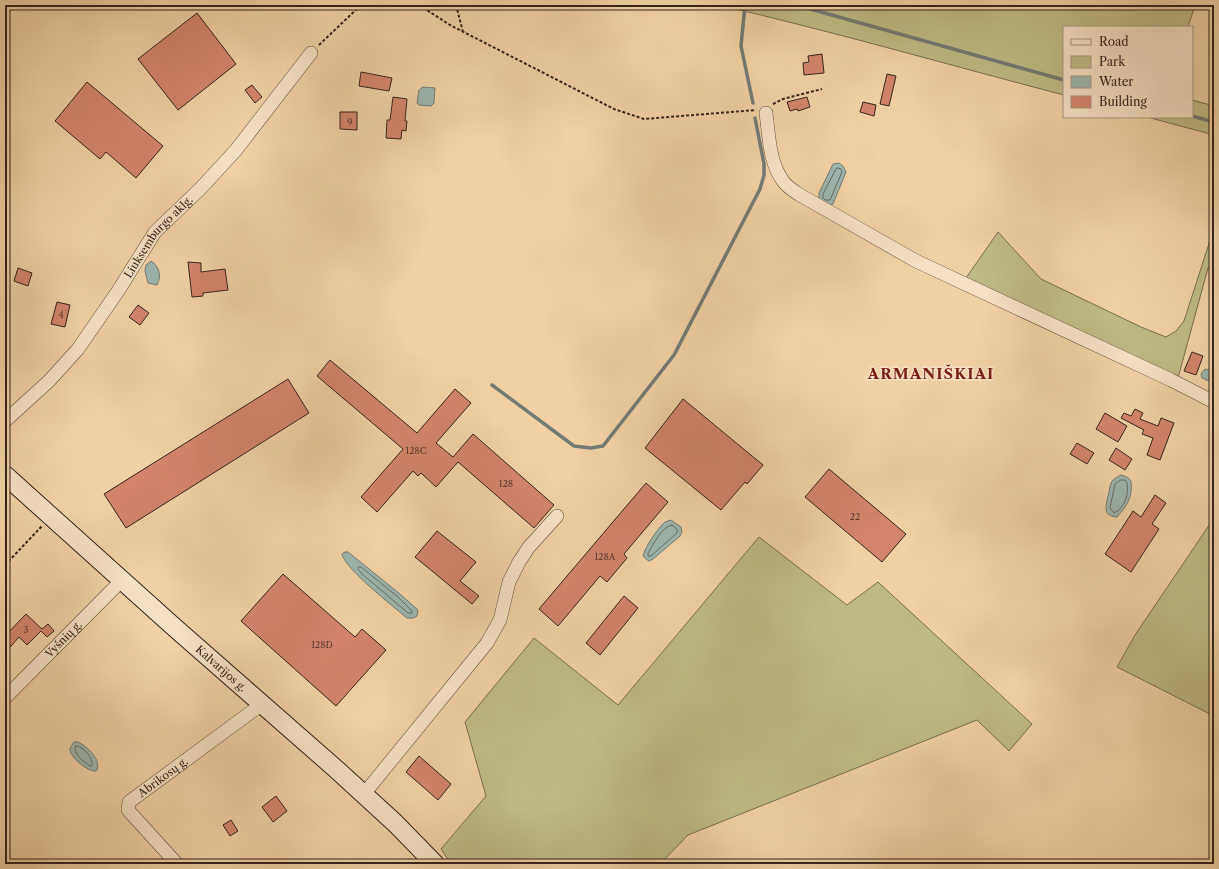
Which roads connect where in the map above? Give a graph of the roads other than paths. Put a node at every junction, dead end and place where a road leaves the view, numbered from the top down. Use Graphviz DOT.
graph roads {
  1 [pos="311,53"];
  2 [pos="766,113"];
  3 [pos="1214,402"];
  4 [pos="5,420"];
  5 [pos="5,476"];
  6 [pos="557,516"];
  7 [pos="122,580"];
  8 [pos="5,698"];
  9 [pos="262,704"];
  10 [pos="364,794"];
  11 [pos="177,864"];
  12 [pos="435,864"];
  1 -- 4 [label="street, Liuksemburgo aklg."];
  2 -- 3 [label="street"];
  5 -- 7 [label="main road, Kalvarijos g."];
  6 -- 10 [label="street"];
  7 -- 8 [label="street, Vyšnių g."];
  7 -- 9 [label="main road, Kalvarijos g."];
  9 -- 10 [label="main road, Kalvarijos g."];
  9 -- 11 [label="street, Abrikosų g."];
  10 -- 12 [label="main road, Kalvarijos g."];
}
